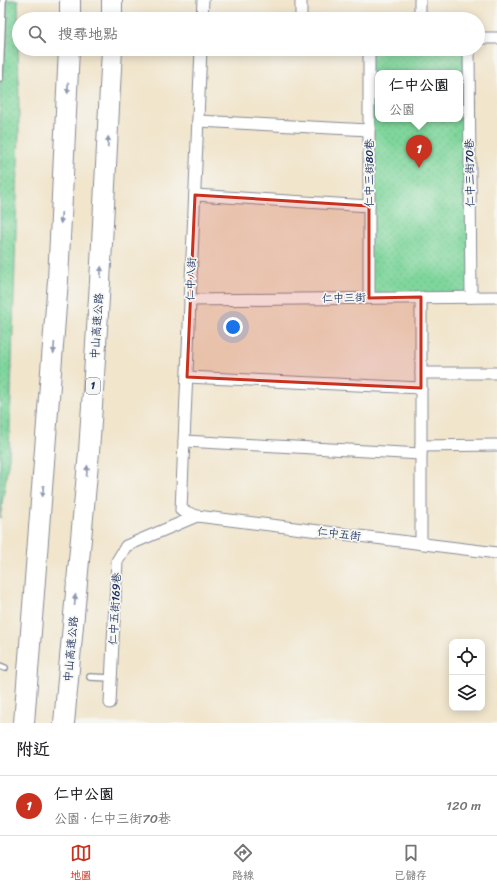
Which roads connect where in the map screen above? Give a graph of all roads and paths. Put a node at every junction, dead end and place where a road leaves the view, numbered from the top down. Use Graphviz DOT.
graph roads {
  1 [pos="3,0"];
  2 [pos="70,0"];
  3 [pos="112,0"];
  4 [pos="203,0"];
  5 [pos="301,0"];
  6 [pos="420,0"];
  7 [pos="70,12"];
  8 [pos="112,12"];
  9 [pos="202,12"];
  10 [pos="301,12"];
  11 [pos="420,12"];
  12 [pos="485,38"];
  13 [pos="497,38"];
  14 [pos="69,56"];
  15 [pos="112,56"];
  16 [pos="201,56"];
  17 [pos="369,56"];
  18 [pos="469,56"];
  19 [pos="0,78"];
  20 [pos="198,121"];
  21 [pos="369,130"];
  22 [pos="195,195"];
  23 [pos="369,206"];
  24 [pos="471,297"];
  25 [pos="497,297"];
  26 [pos="369,298"];
  27 [pos="421,298"];
  28 [pos="190,300"];
  29 [pos="497,373"];
  30 [pos="421,374"];
  31 [pos="187,377"];
  32 [pos="421,388"];
  33 [pos="184,441"];
  34 [pos="497,445"];
  35 [pos="421,450"];
  36 [pos="181,510"];
  37 [pos="197,516"];
  38 [pos="421,544"];
  39 [pos="497,553"];
  40 [pos="90,677"];
  41 [pos="111,678"];
  42 [pos="110,703"];
  43 [pos="24,723"];
  44 [pos="64,723"];
  1 -- 19 [label="lane"];
  2 -- 7 [label="highway"];
  3 -- 8 [label="highway"];
  4 -- 9 [label="street"];
  5 -- 10 [label="street"];
  6 -- 11 [label="street"];
  12 -- 13 [label="street"];
  14 -- 43 [label="highway, one-way"];
  44 -- 15 [label="highway, 中山高速公路 / 1, one-way"];
  16 -- 20 [label="street, 仁中八街"];
  17 -- 21 [label="street, 仁中三街80巷"];
  18 -- 24 [label="street, 仁中三街70巷"];
  20 -- 21 [label="street"];
  20 -- 22 [label="street, 仁中八街"];
  21 -- 23 [label="street, 仁中三街80巷"];
  22 -- 23 [label="street"];
  22 -- 28 [label="street, 仁中八街"];
  23 -- 26 [label="street, 仁中三街80巷"];
  24 -- 25 [label="street, 仁中三街"];
  24 -- 27 [label="street, 仁中三街"];
  26 -- 27 [label="street, 仁中三街"];
  26 -- 28 [label="street, 仁中三街"];
  27 -- 30 [label="street"];
  28 -- 31 [label="street, 仁中八街"];
  29 -- 30 [label="street"];
  30 -- 32 [label="street"];
  31 -- 32 [label="street"];
  31 -- 33 [label="street, 仁中八街"];
  32 -- 35 [label="street"];
  33 -- 35 [label="street"];
  33 -- 36 [label="street, 仁中八街"];
  34 -- 35 [label="street"];
  35 -- 38 [label="street"];
  36 -- 37 [label="street, 仁中五街"];
  37 -- 38 [label="street, 仁中五街"];
  37 -- 41 [label="street, 仁中五街169巷"];
  38 -- 39 [label="street, 仁中五街"];
  40 -- 41 [label="lane"];
  41 -- 42 [label="street, 仁中五街169巷"];
}
